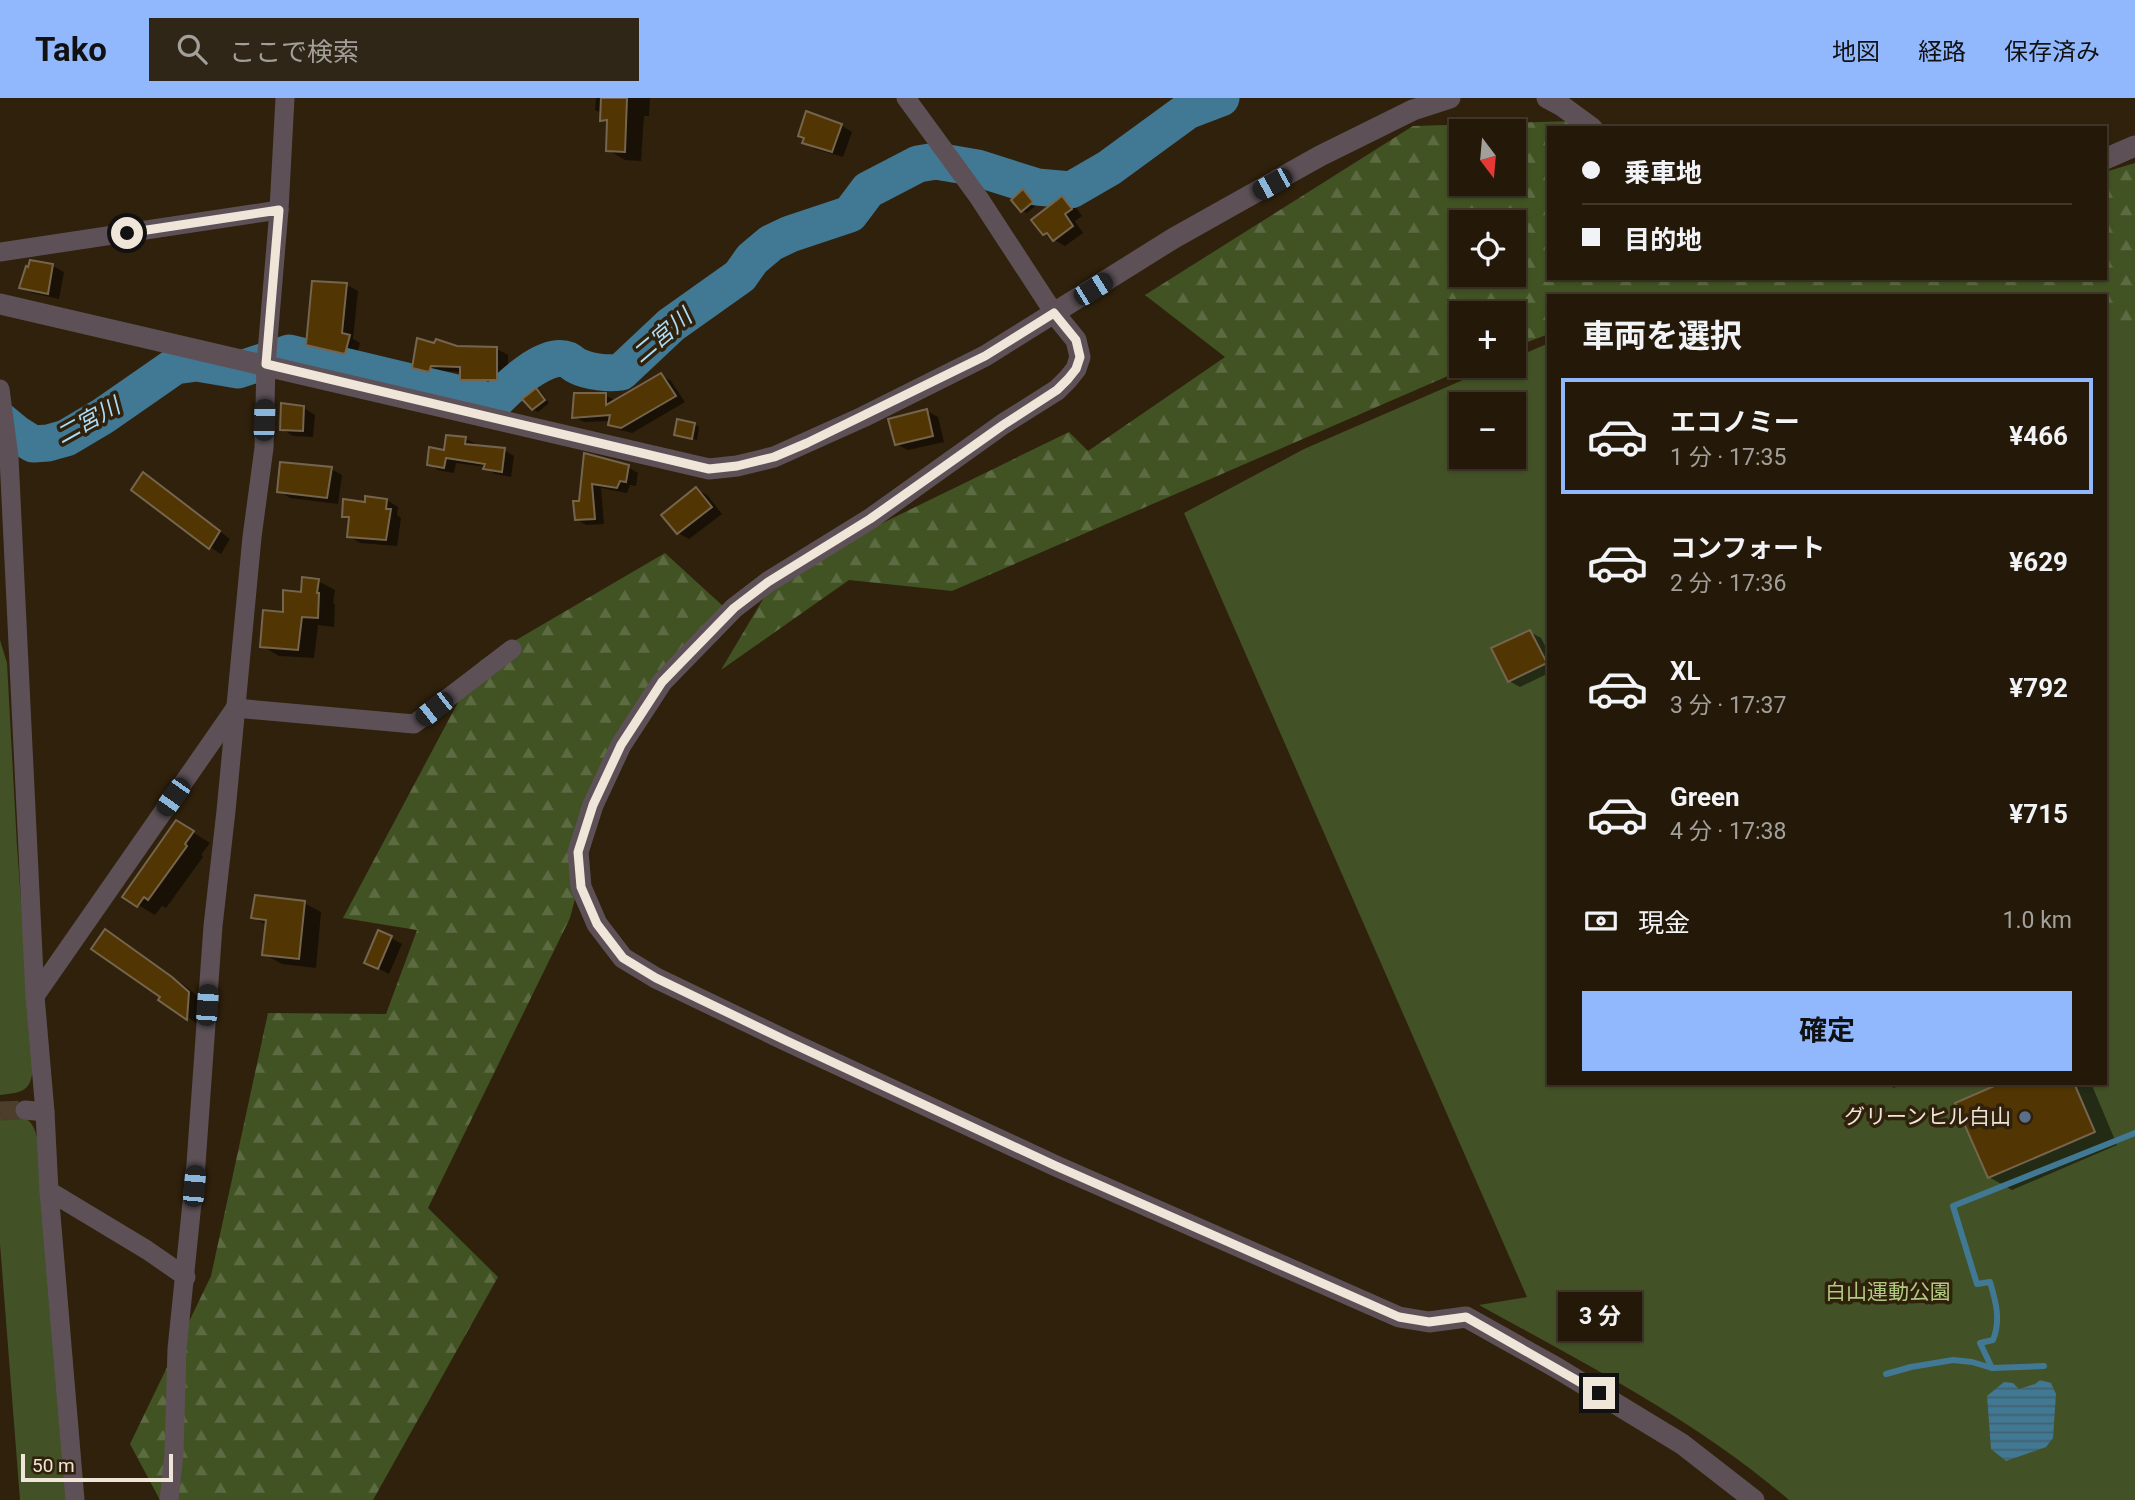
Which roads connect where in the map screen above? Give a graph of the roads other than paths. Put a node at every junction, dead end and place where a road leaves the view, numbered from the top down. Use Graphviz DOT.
graph roads {
  1 [pos="285,98"];
  2 [pos="906,98"];
  3 [pos="1450,98"];
  4 [pos="1547,98"];
  5 [pos="1589,126"];
  6 [pos="2135,146"];
  7 [pos="2107,158"];
  8 [pos="279,210"];
  9 [pos="0,252"];
  10 [pos="0,304"];
  11 [pos="1054,313"];
  12 [pos="266,364"];
  13 [pos="0,389"];
  14 [pos="5,451"];
  15 [pos="8,624"];
  16 [pos="512,649"];
  17 [pos="235,708"];
  18 [pos="35,996"];
  19 [pos="49,1191"];
  20 [pos="186,1277"];
  21 [pos="75,1500"];
  22 [pos="169,1500"];
  23 [pos="1754,1500"];
  1 -- 8 [label="street"];
  2 -- 11 [label="street"];
  3 -- 11 [label="street"];
  4 -- 5 [label="street"];
  6 -- 7 [label="street"];
  8 -- 9 [label="street"];
  8 -- 12 [label="street"];
  10 -- 12 [label="street"];
  11 -- 12 [label="street"];
  11 -- 23 [label="street"];
  12 -- 17 [label="street"];
  13 -- 14 [label="street"];
  14 -- 15 [label="street"];
  15 -- 18 [label="street"];
  16 -- 17 [label="street"];
  17 -- 18 [label="street"];
  17 -- 20 [label="street"];
  18 -- 19 [label="street"];
  19 -- 20 [label="street"];
  19 -- 21 [label="street"];
  20 -- 22 [label="street"];
}
